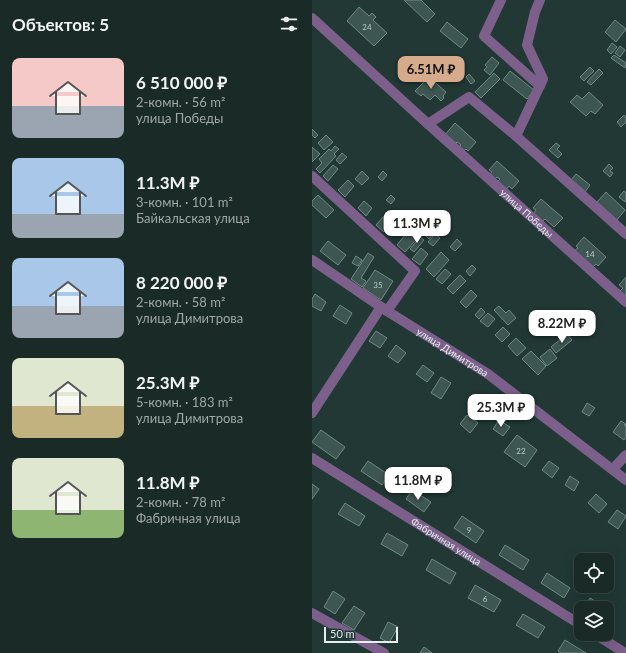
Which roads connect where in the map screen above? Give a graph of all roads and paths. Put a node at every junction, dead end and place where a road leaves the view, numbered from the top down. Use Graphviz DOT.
graph roads {
  1 [pos="501,0"];
  2 [pos="540,0"];
  3 [pos="312,18"];
  4 [pos="540,86"];
  5 [pos="428,124"];
  6 [pos="516,136"];
  7 [pos="312,176"];
  8 [pos="626,234"];
  9 [pos="312,260"];
  10 [pos="626,302"];
  11 [pos="384,309"];
  12 [pos="312,413"];
  13 [pos="626,455"];
  14 [pos="312,458"];
  15 [pos="613,469"];
  16 [pos="626,480"];
  17 [pos="312,612"];
  18 [pos="574,621"];
  19 [pos="606,641"];
  20 [pos="384,653"];
  21 [pos="625,653"];
  1 -- 4 [label="street"];
  2 -- 4 [label="street"];
  3 -- 5 [label="street, улица Победы"];
  4 -- 6 [label="street"];
  5 -- 6 [label="street"];
  5 -- 10 [label="street, улица Победы"];
  6 -- 8 [label="street"];
  7 -- 11 [label="street"];
  9 -- 11 [label="street, улица Димитрова"];
  11 -- 12 [label="street"];
  11 -- 15 [label="street, улица Димитрова"];
  13 -- 15 [label="street"];
  14 -- 18 [label="street, Фабричная улица"];
  15 -- 16 [label="street, улица Димитрова"];
  17 -- 20 [label="street"];
  19 -- 21 [label="street"];
}
